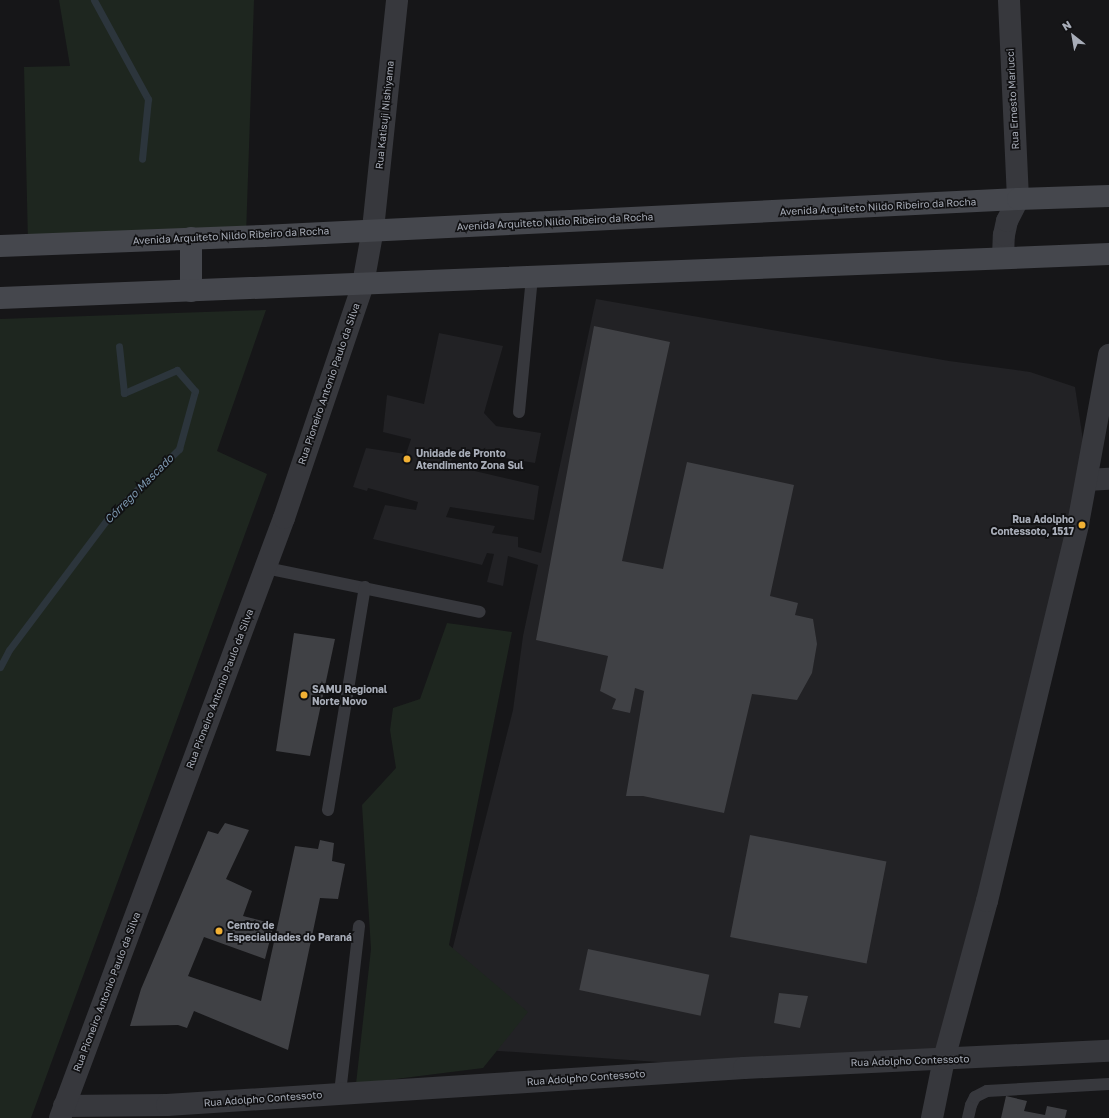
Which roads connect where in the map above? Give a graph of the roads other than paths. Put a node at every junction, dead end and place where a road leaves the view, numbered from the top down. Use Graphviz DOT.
graph roads {
  1 [pos="397,0"];
  2 [pos="1009,0"];
  3 [pos="1109,196"];
  4 [pos="1018,199"];
  5 [pos="373,229"];
  6 [pos="191,238"];
  7 [pos="0,246"];
  8 [pos="1109,254"];
  9 [pos="368,256"];
  10 [pos="1003,258"];
  11 [pos="532,277"];
  12 [pos="363,284"];
  13 [pos="191,291"];
  14 [pos="0,298"];
  15 [pos="1109,355"];
  16 [pos="519,412"];
  17 [pos="1109,479"];
  18 [pos="1087,480"];
  19 [pos="266,568"];
  20 [pos="365,587"];
  21 [pos="480,612"];
  22 [pos="328,810"];
  23 [pos="359,926"];
  24 [pos="1109,1051"];
  25 [pos="944,1059"];
  26 [pos="1109,1084"];
  27 [pos="340,1093"];
  28 [pos="62,1112"];
  29 [pos="932,1118"];
  30 [pos="968,1118"];
  1 -- 5 [label="street, Rua Katisuji Nishiyama"];
  2 -- 4 [label="street, Rua Ernesto Mariucci"];
  3 -- 4 [label="main road, Avenida Arquiteto Nildo Ribeiro da Rocha"];
  4 -- 5 [label="main road, Avenida Arquiteto Nildo Ribeiro da Rocha"];
  4 -- 10 [label="street"];
  5 -- 6 [label="main road, Avenida Arquiteto Nildo Ribeiro da Rocha"];
  5 -- 9 [label="street, Rua Katisuji Nishiyama"];
  6 -- 7 [label="main road, Avenida Arquiteto Nildo Ribeiro da Rocha"];
  6 -- 13 [label="main road"];
  8 -- 10 [label="main road"];
  9 -- 12 [label="street, Rua Pioneiro Antonio Paulo da Silva"];
  10 -- 11 [label="main road"];
  11 -- 12 [label="main road"];
  11 -- 16 [label="lane"];
  12 -- 13 [label="main road"];
  12 -- 19 [label="street, Rua Pioneiro Antonio Paulo da Silva"];
  13 -- 14 [label="main road"];
  15 -- 18 [label="street"];
  17 -- 18 [label="street"];
  18 -- 25 [label="street"];
  19 -- 20 [label="lane"];
  19 -- 28 [label="street, Rua Pioneiro Antonio Paulo da Silva"];
  20 -- 21 [label="lane"];
  20 -- 22 [label="lane"];
  23 -- 27 [label="lane"];
  24 -- 25 [label="street, Rua Adolpho Contessoto"];
  25 -- 27 [label="street, Rua Adolpho Contessoto"];
  25 -- 29 [label="street"];
  26 -- 30 [label="lane"];
  27 -- 28 [label="street, Rua Adolpho Contessoto"];
}
